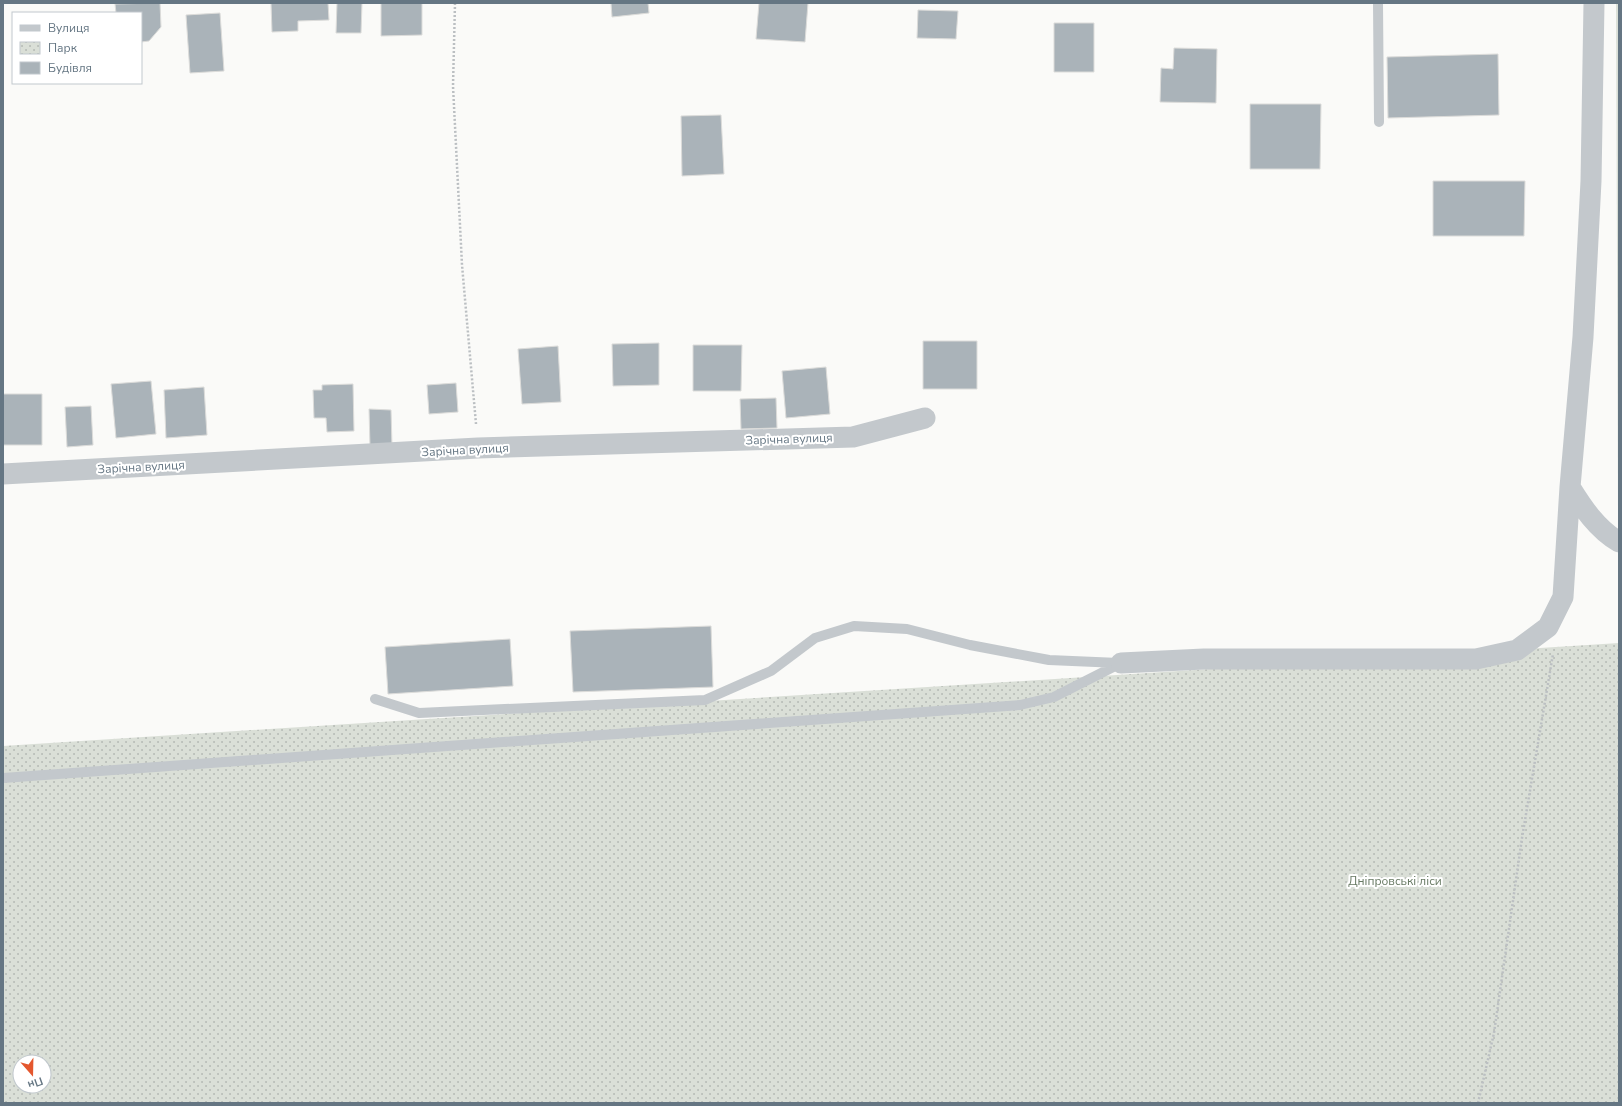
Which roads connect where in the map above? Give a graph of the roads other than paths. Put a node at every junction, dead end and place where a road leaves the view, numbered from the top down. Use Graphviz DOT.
graph roads {
  1 [pos="1378,3"];
  2 [pos="1594,3"];
  3 [pos="1379,122"];
  4 [pos="925,418"];
  5 [pos="3,474"];
  6 [pos="1570,487"];
  7 [pos="1619,542"];
  8 [pos="1121,663"];
  9 [pos="375,700"];
  10 [pos="3,778"];
  1 -- 3 [label="lane"];
  2 -- 6 [label="street"];
  4 -- 5 [label="street, Зарічна вулиця"];
  6 -- 7 [label="street"];
  6 -- 8 [label="street"];
  8 -- 9 [label="lane"];
  8 -- 10 [label="lane"];
}
